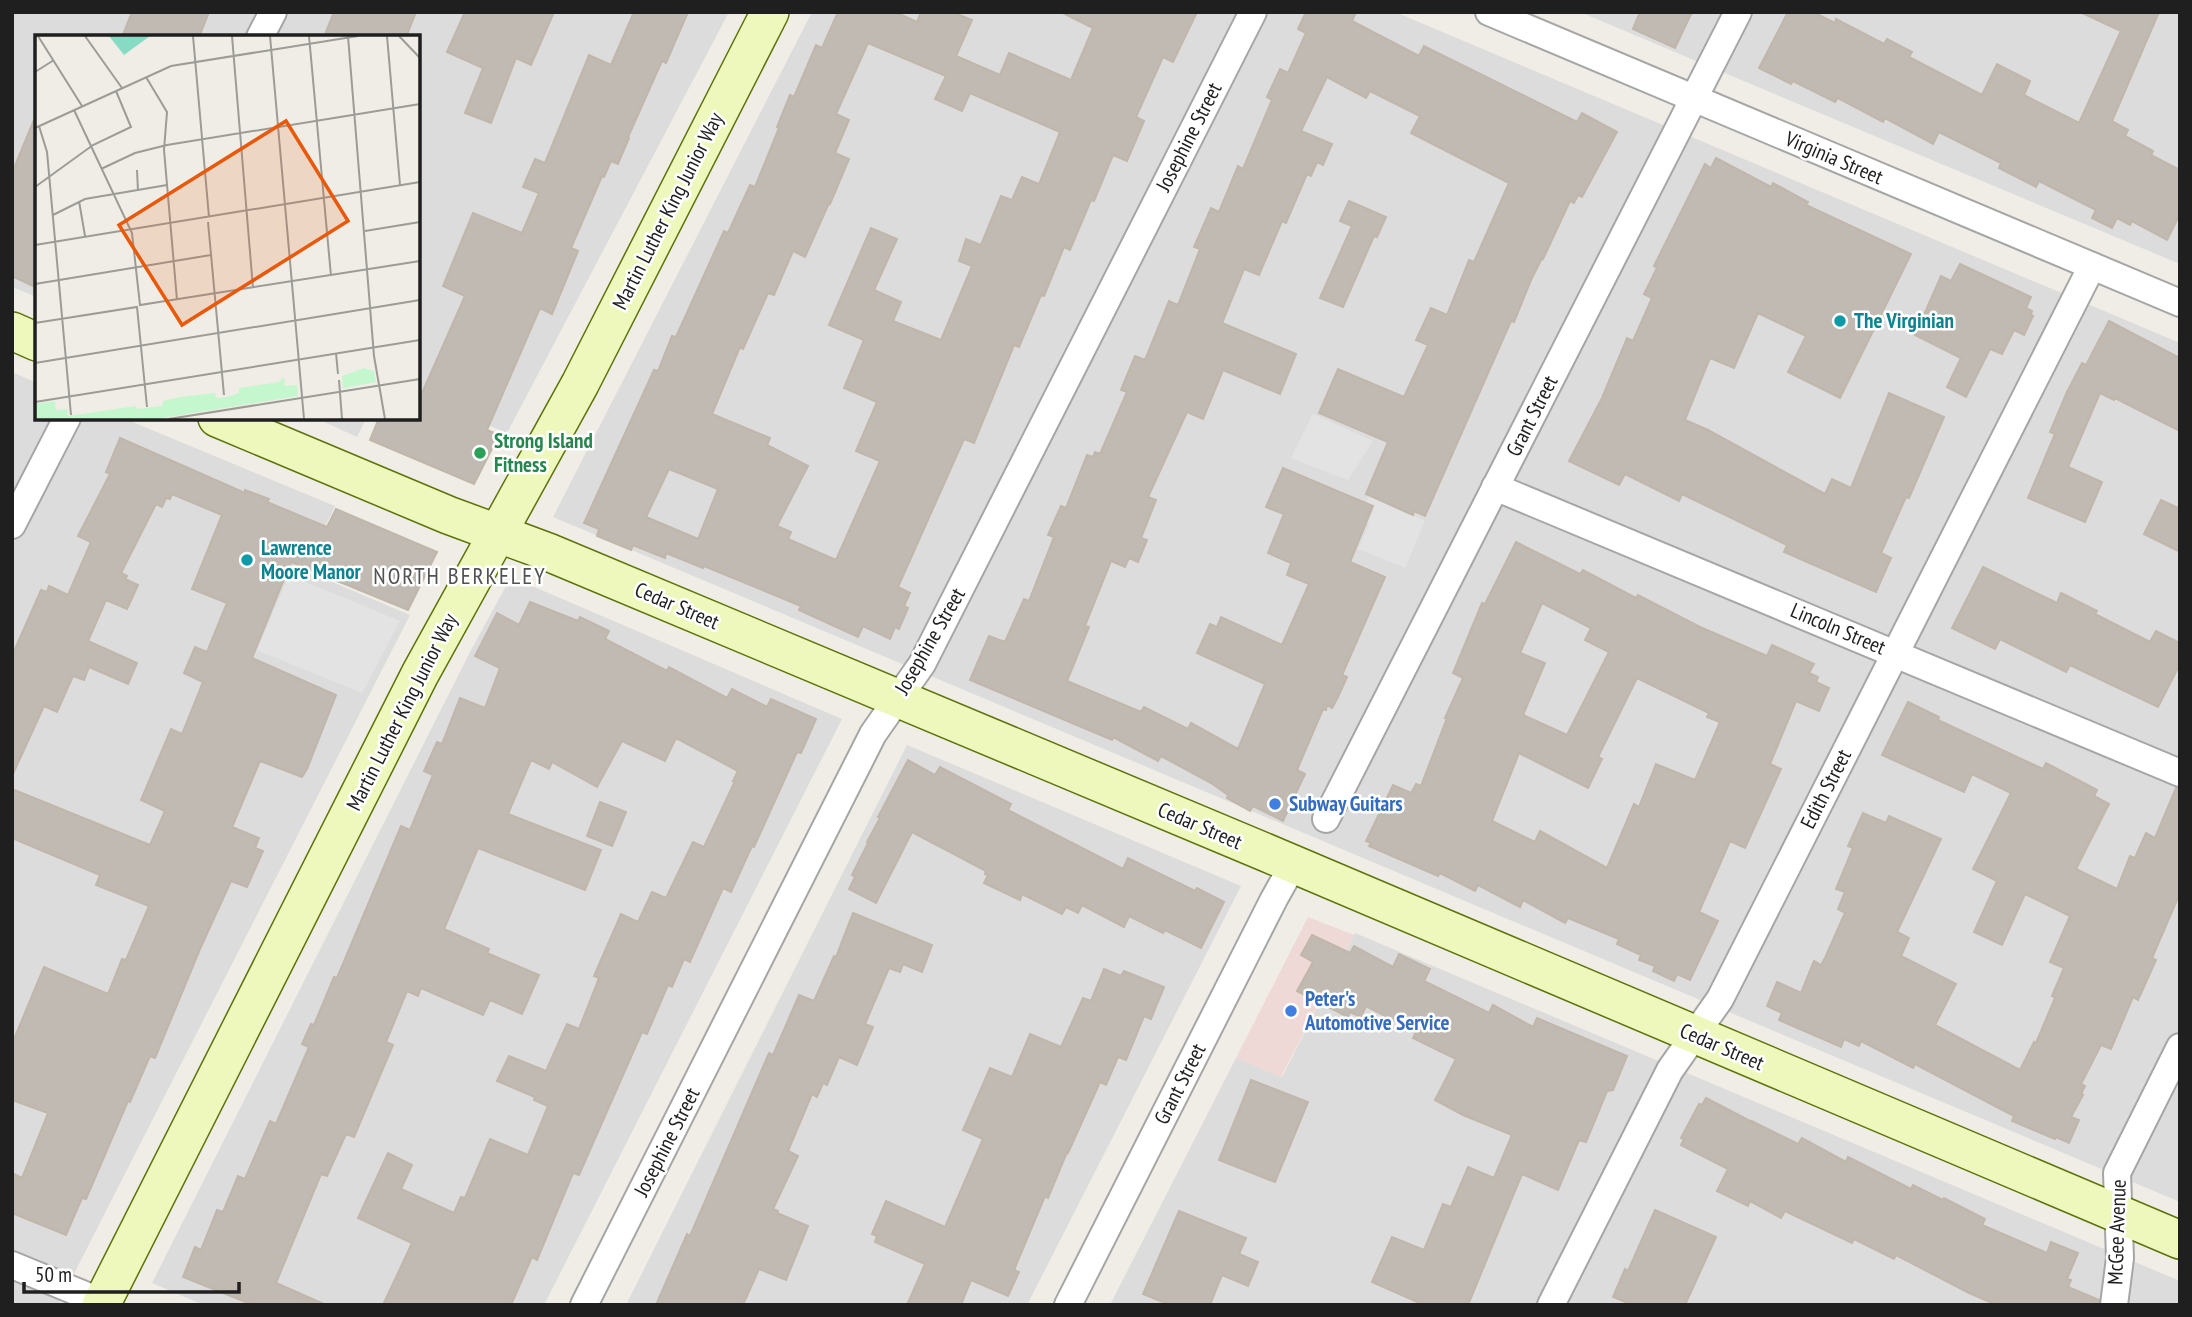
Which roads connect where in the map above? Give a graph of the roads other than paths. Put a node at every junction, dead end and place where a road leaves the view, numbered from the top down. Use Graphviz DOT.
graph roads {
  1 [pos="273,12"];
  2 [pos="770,12"];
  3 [pos="1253,12"];
  4 [pos="1489,12"];
  5 [pos="1738,12"];
  6 [pos="261,35"];
  7 [pos="1694,99"];
  8 [pos="2092,267"];
  9 [pos="2180,303"];
  10 [pos="12,331"];
  11 [pos="35,341"];
  12 [pos="66,420"];
  13 [pos="222,420"];
  14 [pos="1495,487"];
  15 [pos="12,525"];
  16 [pos="497,534"];
  17 [pos="1895,653"];
  18 [pos="898,699"];
  19 [pos="2180,773"];
  20 [pos="1326,819"];
  21 [pos="1293,865"];
  22 [pos="1694,1035"];
  23 [pos="2180,1047"];
  24 [pos="2118,1214"];
  25 [pos="2180,1240"];
  26 [pos="12,1265"];
  27 [pos="104,1304"];
  28 [pos="584,1305"];
  29 [pos="1068,1305"];
  30 [pos="1551,1305"];
  31 [pos="2114,1305"];
  1 -- 6 [label="street"];
  2 -- 16 [label="street, Martin Luther King Junior Way"];
  3 -- 18 [label="street, Josephine Street"];
  4 -- 7 [label="street, Virginia Street"];
  5 -- 7 [label="street, Grant Street"];
  7 -- 8 [label="street, Virginia Street"];
  7 -- 14 [label="street, Grant Street"];
  8 -- 9 [label="street, Virginia Street"];
  8 -- 17 [label="street, Edith Street"];
  10 -- 11 [label="street"];
  12 -- 15 [label="street"];
  13 -- 16 [label="street, Cedar Street"];
  14 -- 17 [label="street, Lincoln Street"];
  14 -- 20 [label="street, Grant Street"];
  16 -- 18 [label="street, Cedar Street"];
  16 -- 27 [label="street, Martin Luther King Junior Way"];
  17 -- 19 [label="street, Lincoln Street"];
  17 -- 22 [label="street, Edith Street"];
  18 -- 21 [label="street, Cedar Street"];
  18 -- 28 [label="street, Josephine Street"];
  21 -- 22 [label="street, Cedar Street"];
  21 -- 29 [label="street, Grant Street"];
  22 -- 24 [label="street, Cedar Street"];
  22 -- 30 [label="street, Edith Street"];
  23 -- 24 [label="street, McGee Avenue"];
  24 -- 25 [label="street, Cedar Street"];
  24 -- 31 [label="street, McGee Avenue"];
  26 -- 27 [label="street"];
}
